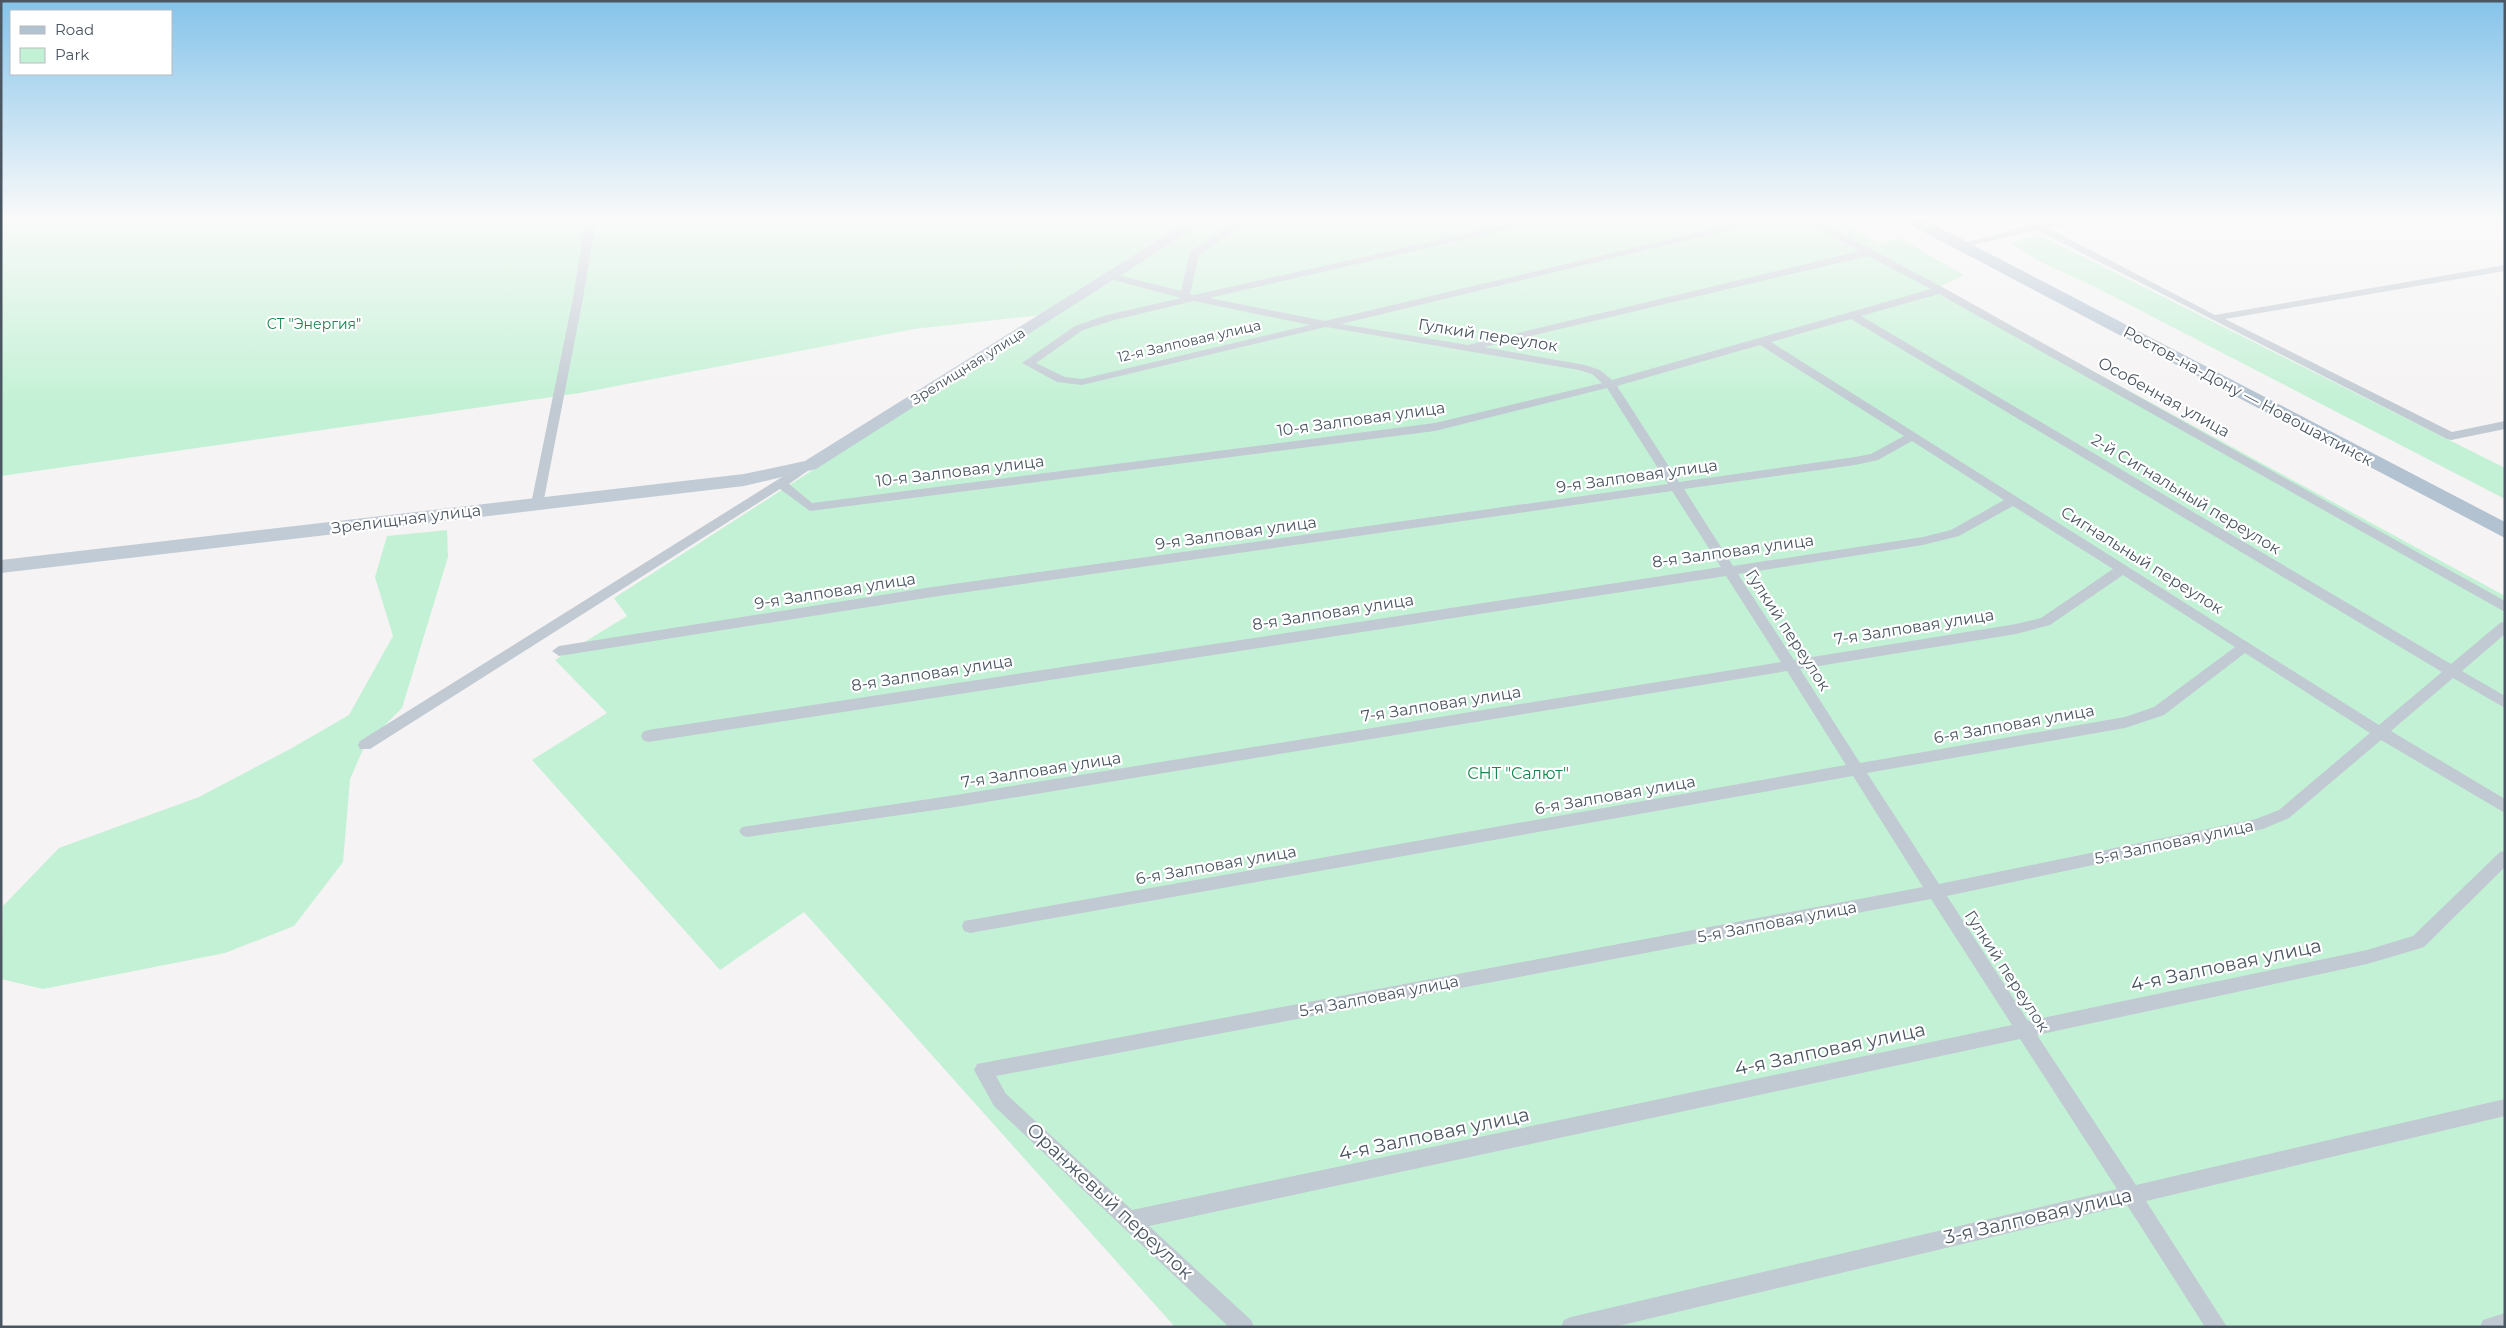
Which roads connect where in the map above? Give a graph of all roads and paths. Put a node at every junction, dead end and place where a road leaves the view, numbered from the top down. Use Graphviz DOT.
graph roads {
  1 [pos="581,281"];
  2 [pos="1102,281"];
  3 [pos="1129,281"];
  4 [pos="1192,281"];
  5 [pos="1264,281"];
  6 [pos="1506,281"];
  7 [pos="1749,281"];
  8 [pos="1923,281"];
  9 [pos="2029,281"];
  10 [pos="2142,281"];
  11 [pos="2429,281"];
  12 [pos="1940,290"];
  13 [pos="1191,297"];
  14 [pos="1850,314"];
  15 [pos="2214,318"];
  16 [pos="1324,324"];
  17 [pos="1762,341"];
  18 [pos="1464,349"];
  19 [pos="1610,384"];
  20 [pos="2505,425"];
  21 [pos="1913,436"];
  22 [pos="810,465"];
  23 [pos="781,484"];
  24 [pos="1674,487"];
  25 [pos="2014,500"];
  26 [pos="537,504"];
  27 [pos="2505,531"];
  28 [pos="1,567"];
  29 [pos="2124,568"];
  30 [pos="1728,570"];
  31 [pos="2505,607"];
  32 [pos="2505,626"];
  33 [pos="2245,646"];
  34 [pos="559,651"];
  35 [pos="1790,665"];
  36 [pos="2452,672"];
  37 [pos="2505,702"];
  38 [pos="2380,732"];
  39 [pos="648,736"];
  40 [pos="365,746"];
  41 [pos="1857,770"];
  42 [pos="2505,808"];
  43 [pos="747,830"];
  44 [pos="2505,857"];
  45 [pos="1935,892"];
  46 [pos="970,926"];
  47 [pos="2024,1030"];
  48 [pos="983,1070"];
  49 [pos="2505,1106"];
  50 [pos="2132,1194"];
  51 [pos="1131,1220"];
  52 [pos="2505,1323"];
  53 [pos="1244,1327"];
  54 [pos="1571,1327"];
  55 [pos="2217,1327"];
  56 [pos="2490,1327"];
  1 -- 26 [label="street"];
  2 -- 22 [label="street, Зрелищная улица"];
  3 -- 13 [label="street, Гулкий переулок"];
  4 -- 13 [label="street"];
  5 -- 13 [label="street"];
  6 -- 16 [label="street, 12-я Залповая улица"];
  7 -- 18 [label="street"];
  8 -- 12 [label="street, Особенная улица"];
  9 -- 27 [label="main road, Ростов-на-Дону — Новошахтинск"];
  10 -- 15 [label="street"];
  11 -- 15 [label="street"];
  12 -- 14 [label="street, 10-я Залповая улица"];
  12 -- 31 [label="street, Особенная улица"];
  13 -- 16 [label="street, Гулкий переулок"];
  13 -- 16 [label="street, 12-я Залповая улица"];
  14 -- 17 [label="street, 10-я Залповая улица"];
  14 -- 36 [label="street, 2-й Сигнальный переулок"];
  15 -- 20 [label="street"];
  16 -- 18 [label="street, Гулкий переулок"];
  17 -- 19 [label="street, 10-я Залповая улица"];
  17 -- 21 [label="street, Сигнальный переулок"];
  18 -- 19 [label="street, Гулкий переулок"];
  19 -- 23 [label="street, 10-я Залповая улица"];
  19 -- 24 [label="street, Гулкий переулок"];
  21 -- 24 [label="street, 9-я Залповая улица"];
  21 -- 25 [label="street, Сигнальный переулок"];
  22 -- 23 [label="street, Зрелищная улица"];
  22 -- 26 [label="street, Зрелищная улица"];
  23 -- 40 [label="street, Зрелищная улица"];
  24 -- 30 [label="street, Гулкий переулок"];
  24 -- 34 [label="street, 9-я Залповая улица"];
  25 -- 29 [label="street, Сигнальный переулок"];
  25 -- 30 [label="street, 8-я Залповая улица"];
  26 -- 28 [label="street, Зрелищная улица"];
  29 -- 33 [label="street, Сигнальный переулок"];
  29 -- 35 [label="street, 7-я Залповая улица"];
  30 -- 35 [label="street, Гулкий переулок"];
  30 -- 39 [label="street, 8-я Залповая улица"];
  32 -- 36 [label="street, 5-я Залповая улица"];
  33 -- 38 [label="street, Сигнальный переулок"];
  33 -- 41 [label="street, 6-я Залповая улица"];
  35 -- 41 [label="street, Гулкий переулок"];
  35 -- 43 [label="street, 7-я Залповая улица"];
  36 -- 37 [label="street, 2-й Сигнальный переулок"];
  36 -- 38 [label="street, 5-я Залповая улица"];
  38 -- 42 [label="street, Сигнальный переулок"];
  38 -- 45 [label="street, 5-я Залповая улица"];
  41 -- 45 [label="street, Гулкий переулок"];
  41 -- 46 [label="street, 6-я Залповая улица"];
  44 -- 47 [label="street, 4-я Залповая улица"];
  45 -- 47 [label="street, Гулкий переулок"];
  45 -- 48 [label="street, 5-я Залповая улица"];
  47 -- 50 [label="street, Гулкий переулок"];
  47 -- 51 [label="street, 4-я Залповая улица"];
  48 -- 51 [label="street, Оранжевый переулок"];
  49 -- 50 [label="street, 3-я Залповая улица"];
  50 -- 54 [label="street, 3-я Залповая улица"];
  50 -- 55 [label="street, Гулкий переулок"];
  51 -- 53 [label="street, Оранжевый переулок"];
  52 -- 56 [label="street"];
}
